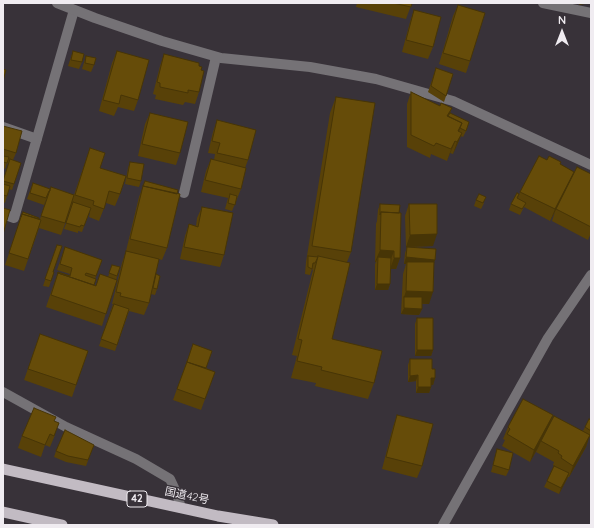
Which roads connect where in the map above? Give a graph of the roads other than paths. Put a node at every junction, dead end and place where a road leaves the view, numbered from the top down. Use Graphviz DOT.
graph roads {
  1 [pos="57,3"];
  2 [pos="543,3"];
  3 [pos="74,10"];
  4 [pos="591,13"];
  5 [pos="216,57"];
  6 [pos="3,127"];
  7 [pos="37,138"];
  8 [pos="591,165"];
  9 [pos="184,193"];
  10 [pos="3,214"];
  11 [pos="591,275"];
  12 [pos="3,392"];
  13 [pos="3,470"];
  14 [pos="181,508"];
  15 [pos="3,512"];
  16 [pos="62,525"];
  17 [pos="273,525"];
  18 [pos="442,525"];
  1 -- 3 [label="street"];
  2 -- 4 [label="street"];
  3 -- 5 [label="street"];
  3 -- 7 [label="street"];
  5 -- 8 [label="street"];
  5 -- 9 [label="street"];
  6 -- 7 [label="street"];
  7 -- 10 [label="street"];
  11 -- 18 [label="street"];
  12 -- 14 [label="street"];
  13 -- 14 [label="highway, 国道42号 / 42"];
  14 -- 17 [label="highway, 国道42号 / 42"];
  15 -- 16 [label="highway"];
}
